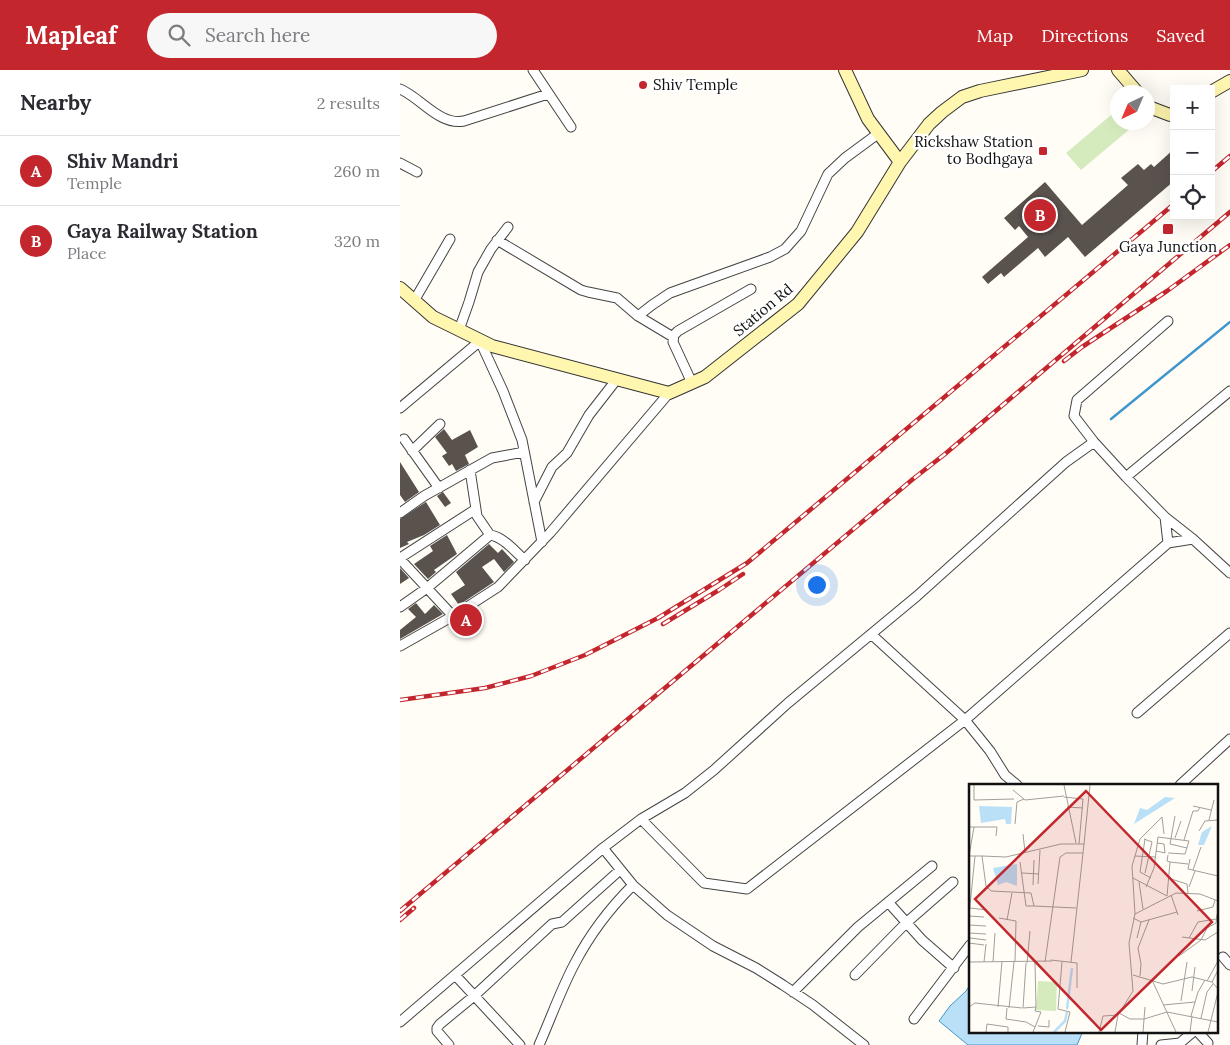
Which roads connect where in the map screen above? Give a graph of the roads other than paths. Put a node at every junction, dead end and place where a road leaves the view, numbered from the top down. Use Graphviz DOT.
graph roads {
  1 [pos="533,70"];
  2 [pos="1082,70"];
  3 [pos="1118,70"];
  4 [pos="848,72"];
  5 [pos="1230,81"];
  6 [pos="1131,85"];
  7 [pos="400,89"];
  8 [pos="1215,90"];
  9 [pos="548,94"];
  10 [pos="1155,110"];
  11 [pos="1170,115"];
  12 [pos="572,127"];
  13 [pos="879,133"];
  14 [pos="900,162"];
  15 [pos="400,163"];
  16 [pos="417,172"];
  17 [pos="508,227"];
  18 [pos="450,239"];
  19 [pos="497,240"];
  20 [pos="400,288"];
  21 [pos="751,289"];
  22 [pos="414,301"];
  23 [pos="638,316"];
  24 [pos="1168,321"];
  25 [pos="459,330"];
  26 [pos="673,337"];
  27 [pos="480,341"];
  28 [pos="617,379"];
  29 [pos="692,383"];
  30 [pos="1230,391"];
  31 [pos="669,393"];
  32 [pos="402,404"];
  33 [pos="440,424"];
  34 [pos="404,439"];
  35 [pos="1094,442"];
  36 [pos="412,451"];
  37 [pos="524,452"];
  38 [pos="470,470"];
  39 [pos="1126,477"];
  40 [pos="438,488"];
  41 [pos="534,502"];
  42 [pos="476,509"];
  43 [pos="400,513"];
  44 [pos="1165,517"];
  45 [pos="490,535"];
  46 [pos="1192,539"];
  47 [pos="542,542"];
  48 [pos="1168,543"];
  49 [pos="400,559"];
  50 [pos="525,560"];
  51 [pos="1230,573"];
  52 [pos="427,588"];
  53 [pos="400,607"];
  54 [pos="453,616"];
  55 [pos="1230,633"];
  56 [pos="871,634"];
  57 [pos="400,646"];
  58 [pos="1137,713"];
  59 [pos="965,720"];
  60 [pos="1230,739"];
  61 [pos="1016,784"];
  62 [pos="1181,784"];
  63 [pos="641,819"];
  64 [pos="603,848"];
  65 [pos="932,866"];
  66 [pos="620,870"];
  67 [pos="953,882"];
  68 [pos="633,885"];
  69 [pos="888,902"];
  70 [pos="906,923"];
  71 [pos="969,946"];
  72 [pos="1223,957"];
  73 [pos="1230,965"];
  74 [pos="954,968"];
  75 [pos="456,975"];
  76 [pos="855,975"];
  77 [pos="793,992"];
  78 [pos="474,996"];
  79 [pos="914,1019"];
  80 [pos="400,1022"];
  81 [pos="1143,1032"];
  82 [pos="1194,1032"];
  83 [pos="1196,1032"];
  84 [pos="1208,1043"];
  85 [pos="861,1044"];
  86 [pos="1178,1044"];
  87 [pos="449,1045"];
  88 [pos="520,1045"];
  89 [pos="539,1045"];
  90 [pos="1142,1045"];
  91 [pos="1160,1045"];
  1 -- 9 [label="street"];
  2 -- 14 [label="street, Station Rd"];
  3 -- 6 [label="street"];
  4 -- 13 [label="street"];
  5 -- 8 [label="street"];
  7 -- 9 [label="street"];
  9 -- 12 [label="street"];
  10 -- 11 [label="street"];
  13 -- 14 [label="street"];
  13 -- 23 [label="street"];
  14 -- 29 [label="street, Station Rd"];
  15 -- 16 [label="street"];
  17 -- 19 [label="street"];
  18 -- 22 [label="street"];
  19 -- 23 [label="street"];
  19 -- 25 [label="street"];
  20 -- 22 [label="street"];
  21 -- 26 [label="street"];
  22 -- 25 [label="street"];
  23 -- 26 [label="street"];
  24 -- 35 [label="street"];
  25 -- 27 [label="street"];
  26 -- 29 [label="street"];
  27 -- 28 [label="street"];
  27 -- 32 [label="street"];
  27 -- 37 [label="street"];
  28 -- 31 [label="street"];
  28 -- 41 [label="street"];
  29 -- 31 [label="street, Station Rd"];
  30 -- 39 [label="street"];
  31 -- 47 [label="street"];
  33 -- 36 [label="street"];
  34 -- 36 [label="street"];
  35 -- 39 [label="street"];
  35 -- 56 [label="street"];
  36 -- 40 [label="street"];
  37 -- 38 [label="street"];
  37 -- 41 [label="street"];
  38 -- 40 [label="street"];
  38 -- 42 [label="street"];
  39 -- 44 [label="street"];
  40 -- 43 [label="street"];
  41 -- 47 [label="street"];
  42 -- 45 [label="street"];
  42 -- 49 [label="street"];
  44 -- 46 [label="street"];
  44 -- 48 [label="street"];
  45 -- 50 [label="street"];
  45 -- 52 [label="street"];
  46 -- 48 [label="street"];
  46 -- 51 [label="street"];
  47 -- 50 [label="street"];
  48 -- 59 [label="street"];
  49 -- 52 [label="street"];
  50 -- 54 [label="street"];
  52 -- 53 [label="street"];
  52 -- 54 [label="street"];
  54 -- 57 [label="street"];
  55 -- 58 [label="street"];
  56 -- 59 [label="street"];
  56 -- 63 [label="street"];
  59 -- 61 [label="street"];
  59 -- 63 [label="street"];
  60 -- 62 [label="street"];
  63 -- 64 [label="street"];
  64 -- 66 [label="street"];
  64 -- 75 [label="street"];
  65 -- 69 [label="street"];
  66 -- 68 [label="street"];
  66 -- 78 [label="street"];
  67 -- 70 [label="street"];
  68 -- 77 [label="street"];
  68 -- 89 [label="street"];
  69 -- 70 [label="street"];
  69 -- 77 [label="street"];
  70 -- 74 [label="street"];
  70 -- 76 [label="street"];
  71 -- 74 [label="street"];
  72 -- 73 [label="street"];
  74 -- 79 [label="street"];
  75 -- 78 [label="street"];
  75 -- 80 [label="street"];
  77 -- 85 [label="street"];
  78 -- 87 [label="street"];
  78 -- 88 [label="street"];
  81 -- 90 [label="street"];
  82 -- 86 [label="street"];
  83 -- 84 [label="street"];
  86 -- 91 [label="street"];
}
